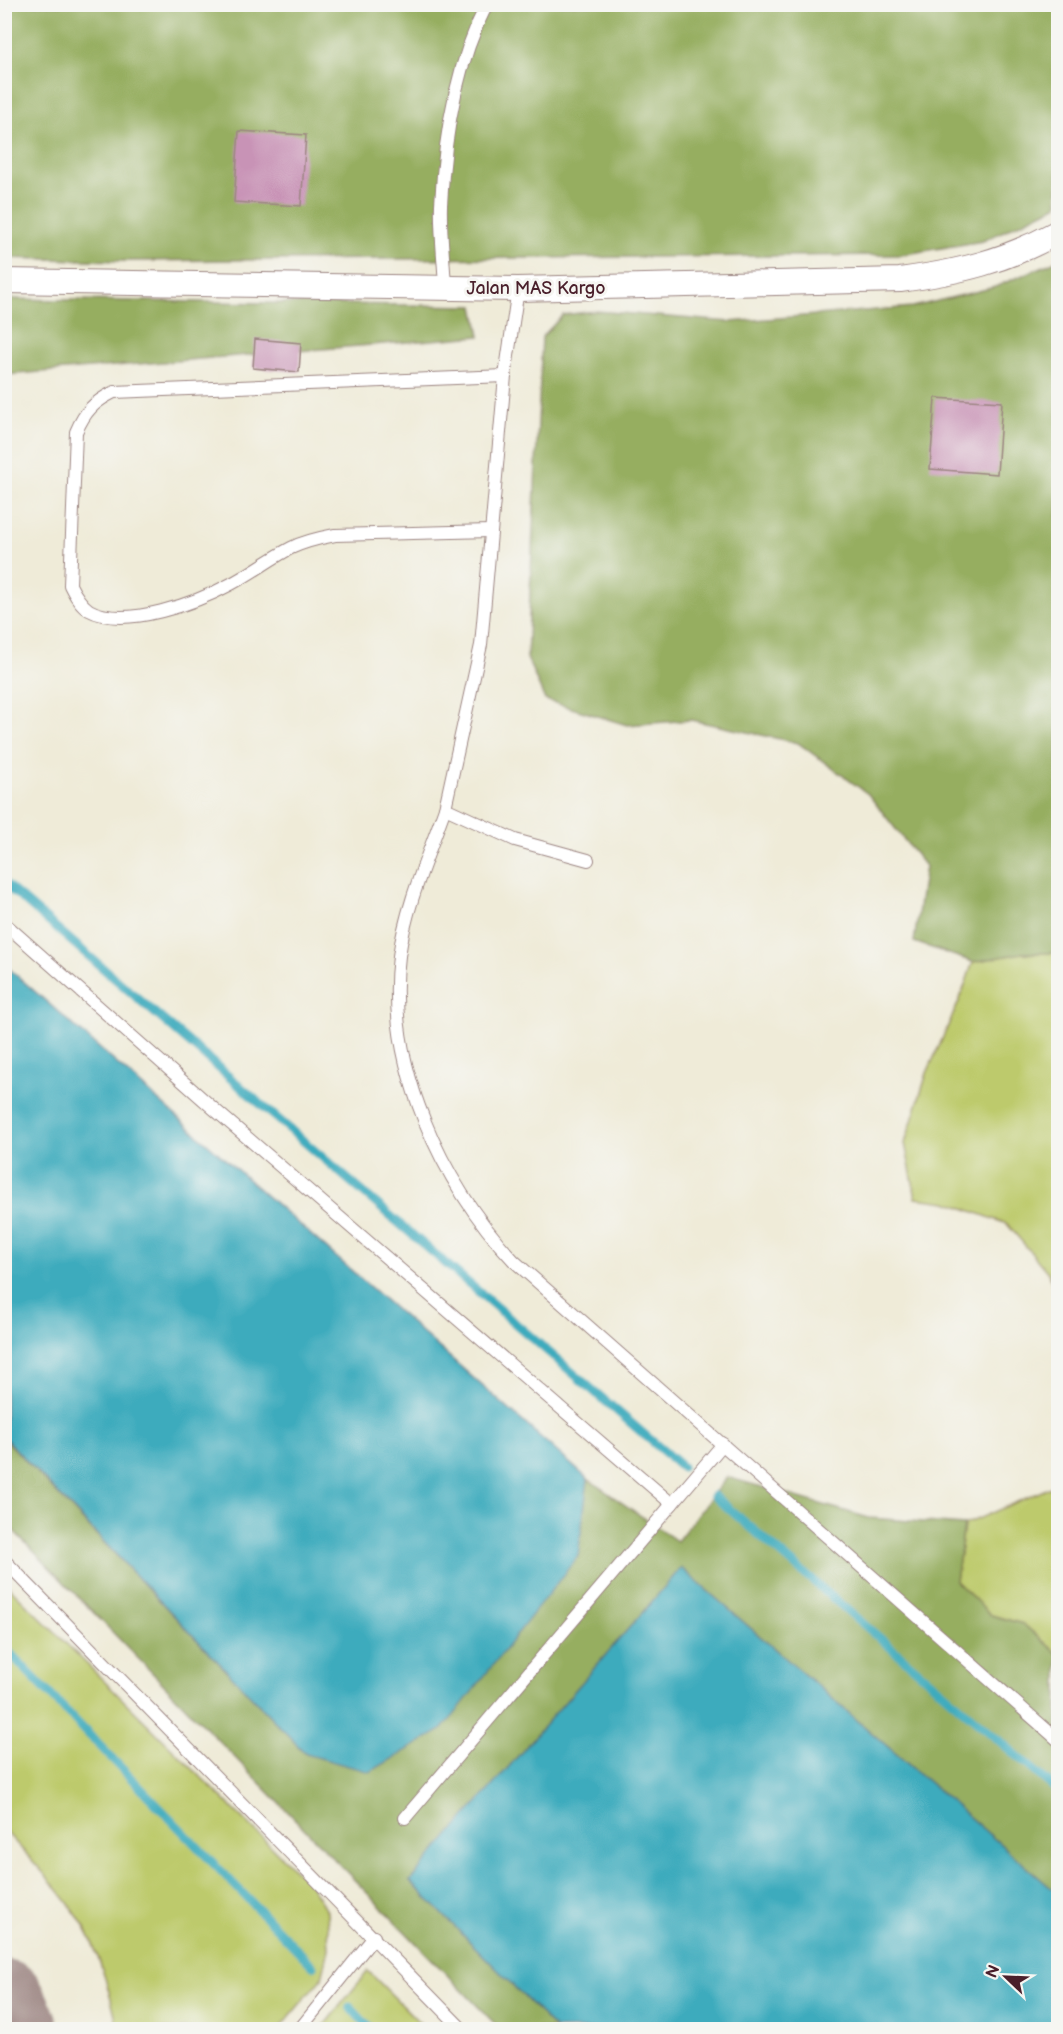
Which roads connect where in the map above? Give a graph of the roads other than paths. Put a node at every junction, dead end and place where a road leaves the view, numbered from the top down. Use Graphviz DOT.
graph roads {
  1 [pos="487,4"];
  2 [pos="1059,232"];
  3 [pos="4,281"];
  4 [pos="445,288"];
  5 [pos="518,289"];
  6 [pos="505,376"];
  7 [pos="492,531"];
  8 [pos="445,808"];
  9 [pos="588,860"];
  10 [pos="4,923"];
  11 [pos="723,1444"];
  12 [pos="672,1504"];
  13 [pos="4,1560"];
  14 [pos="1059,1740"];
  15 [pos="405,1818"];
  16 [pos="374,1937"];
  17 [pos="299,2030"];
  18 [pos="463,2030"];
  1 -- 4 [label="lane"];
  2 -- 5 [label="street, Jalan MAS Kargo"];
  3 -- 4 [label="street, Jalan MAS Kargo"];
  4 -- 5 [label="street, Jalan MAS Kargo"];
  5 -- 6 [label="lane"];
  6 -- 7 [label="lane"];
  6 -- 7 [label="lane"];
  7 -- 8 [label="lane"];
  8 -- 9 [label="lane"];
  8 -- 11 [label="lane"];
  10 -- 12 [label="lane"];
  11 -- 12 [label="lane"];
  11 -- 14 [label="lane"];
  12 -- 15 [label="lane"];
  13 -- 16 [label="lane"];
  16 -- 17 [label="lane"];
  16 -- 18 [label="lane"];
}
